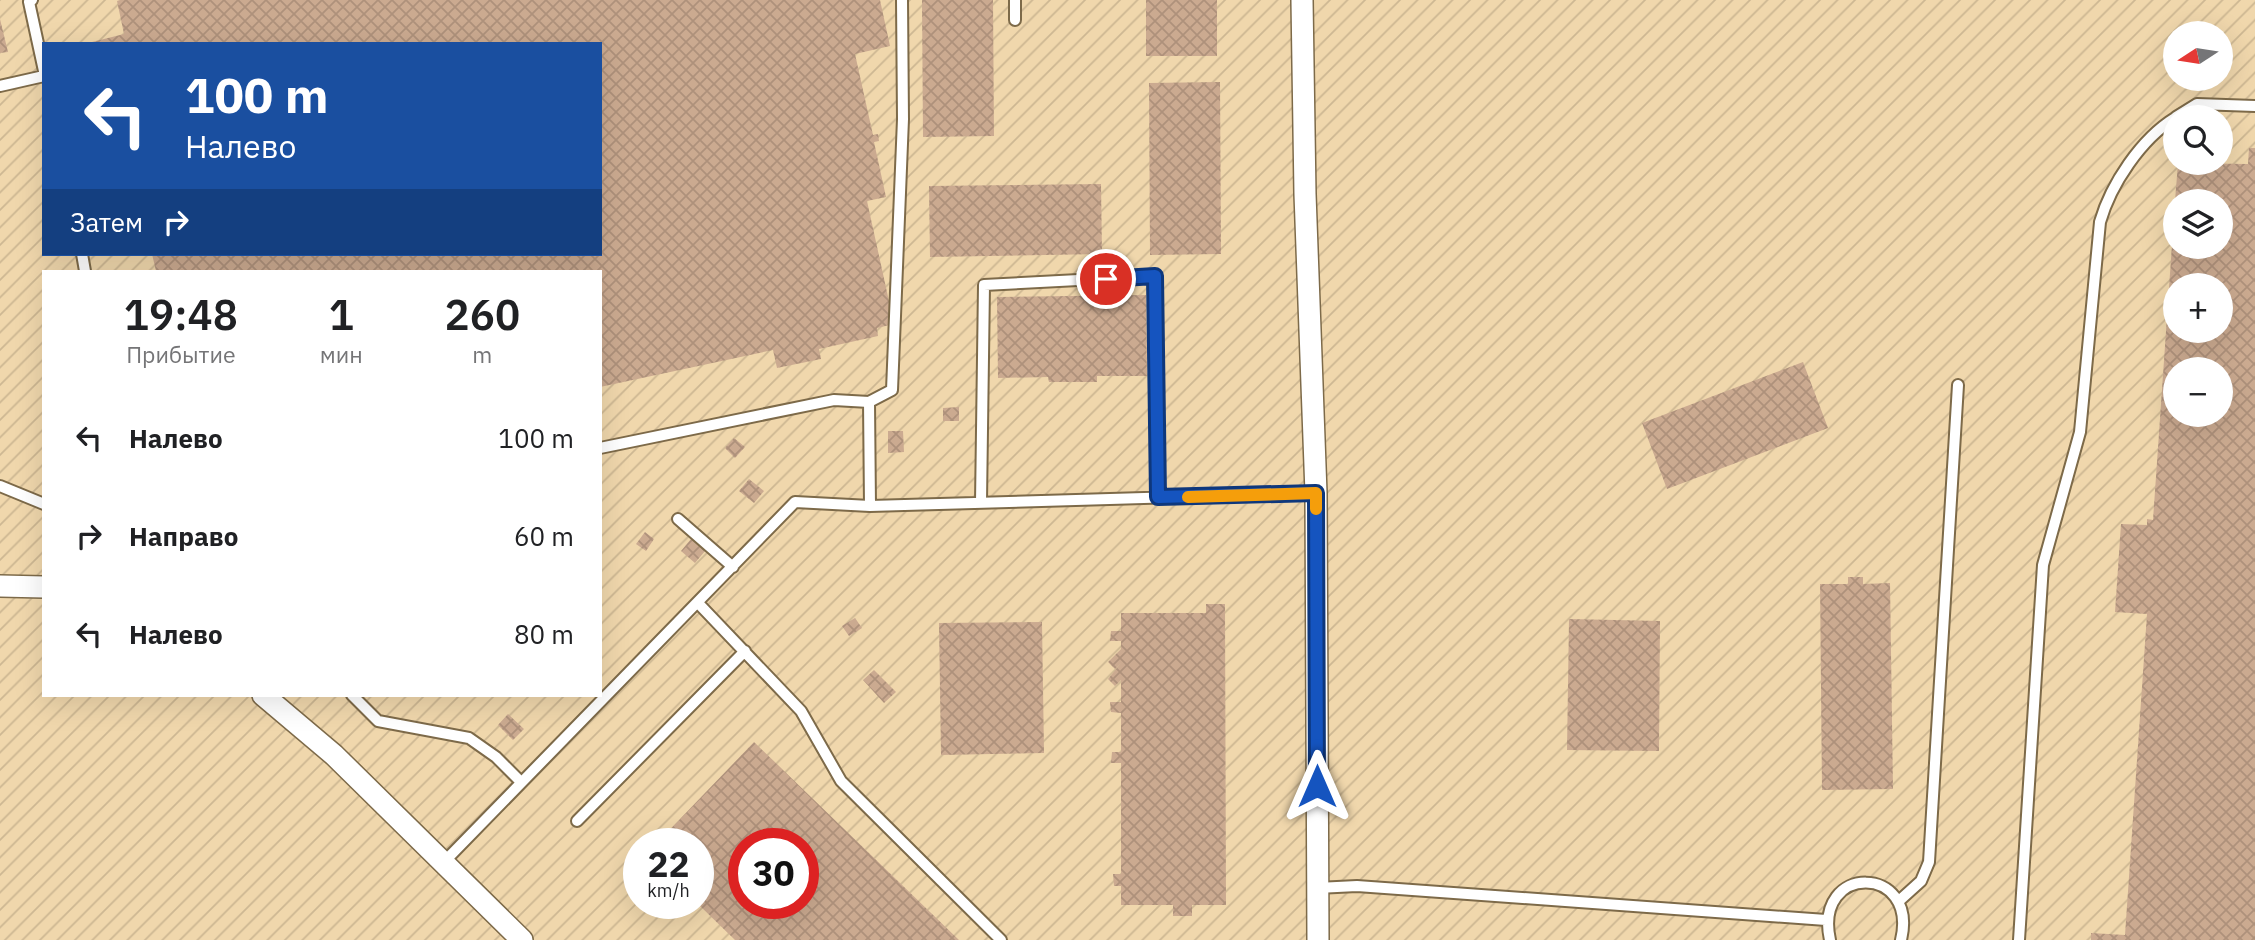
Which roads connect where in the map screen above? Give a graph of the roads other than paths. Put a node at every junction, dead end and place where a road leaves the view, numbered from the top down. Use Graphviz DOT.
graph roads {
  1 [pos="32,0"];
  2 [pos="902,0"];
  3 [pos="1015,0"];
  4 [pos="1302,0"];
  5 [pos="1016,20"];
  6 [pos="42,64"];
  7 [pos="42,74"];
  8 [pos="0,86"];
  9 [pos="2196,105"];
  10 [pos="2226,105"];
  11 [pos="2233,105"];
  12 [pos="2255,106"];
  13 [pos="2163,126"];
  14 [pos="1958,385"];
  15 [pos="869,402"];
  16 [pos="602,448"];
  17 [pos="0,486"];
  18 [pos="1316,493"];
  19 [pos="1158,497"];
  20 [pos="981,502"];
  21 [pos="42,503"];
  22 [pos="870,506"];
  23 [pos="678,519"];
  24 [pos="733,567"];
  25 [pos="0,586"];
  26 [pos="42,587"];
  27 [pos="698,603"];
  28 [pos="745,651"];
  29 [pos="265,697"];
  30 [pos="354,697"];
  31 [pos="520,782"];
  32 [pos="577,821"];
  33 [pos="444,862"];
  34 [pos="1318,888"];
  35 [pos="1900,900"];
  36 [pos="1826,920"];
  37 [pos="1317,939"];
  38 [pos="522,940"];
  39 [pos="1001,940"];
  40 [pos="1830,940"];
  41 [pos="1901,940"];
  42 [pos="2019,940"];
  1 -- 6 [label="lane"];
  2 -- 15 [label="lane"];
  3 -- 5 [label="lane"];
  4 -- 18 [label="street"];
  7 -- 8 [label="lane"];
  9 -- 10 [label="lane"];
  11 -- 12 [label="lane"];
  13 -- 42 [label="lane"];
  14 -- 35 [label="lane"];
  15 -- 16 [label="lane"];
  15 -- 22 [label="lane"];
  17 -- 21 [label="lane"];
  18 -- 19 [label="lane"];
  18 -- 34 [label="street"];
  19 -- 20 [label="lane"];
  19 -- 20 [label="lane"];
  20 -- 22 [label="lane"];
  22 -- 24 [label="lane"];
  23 -- 24 [label="lane"];
  24 -- 27 [label="lane"];
  25 -- 26 [label="street"];
  27 -- 28 [label="lane"];
  27 -- 31 [label="lane"];
  28 -- 32 [label="lane"];
  28 -- 39 [label="lane"];
  29 -- 33 [label="street"];
  30 -- 31 [label="lane"];
  31 -- 33 [label="lane"];
  33 -- 38 [label="street"];
  34 -- 36 [label="lane"];
  34 -- 37 [label="street"];
  35 -- 36 [label="lane"];
  35 -- 41 [label="lane"];
  36 -- 40 [label="lane"];
}
